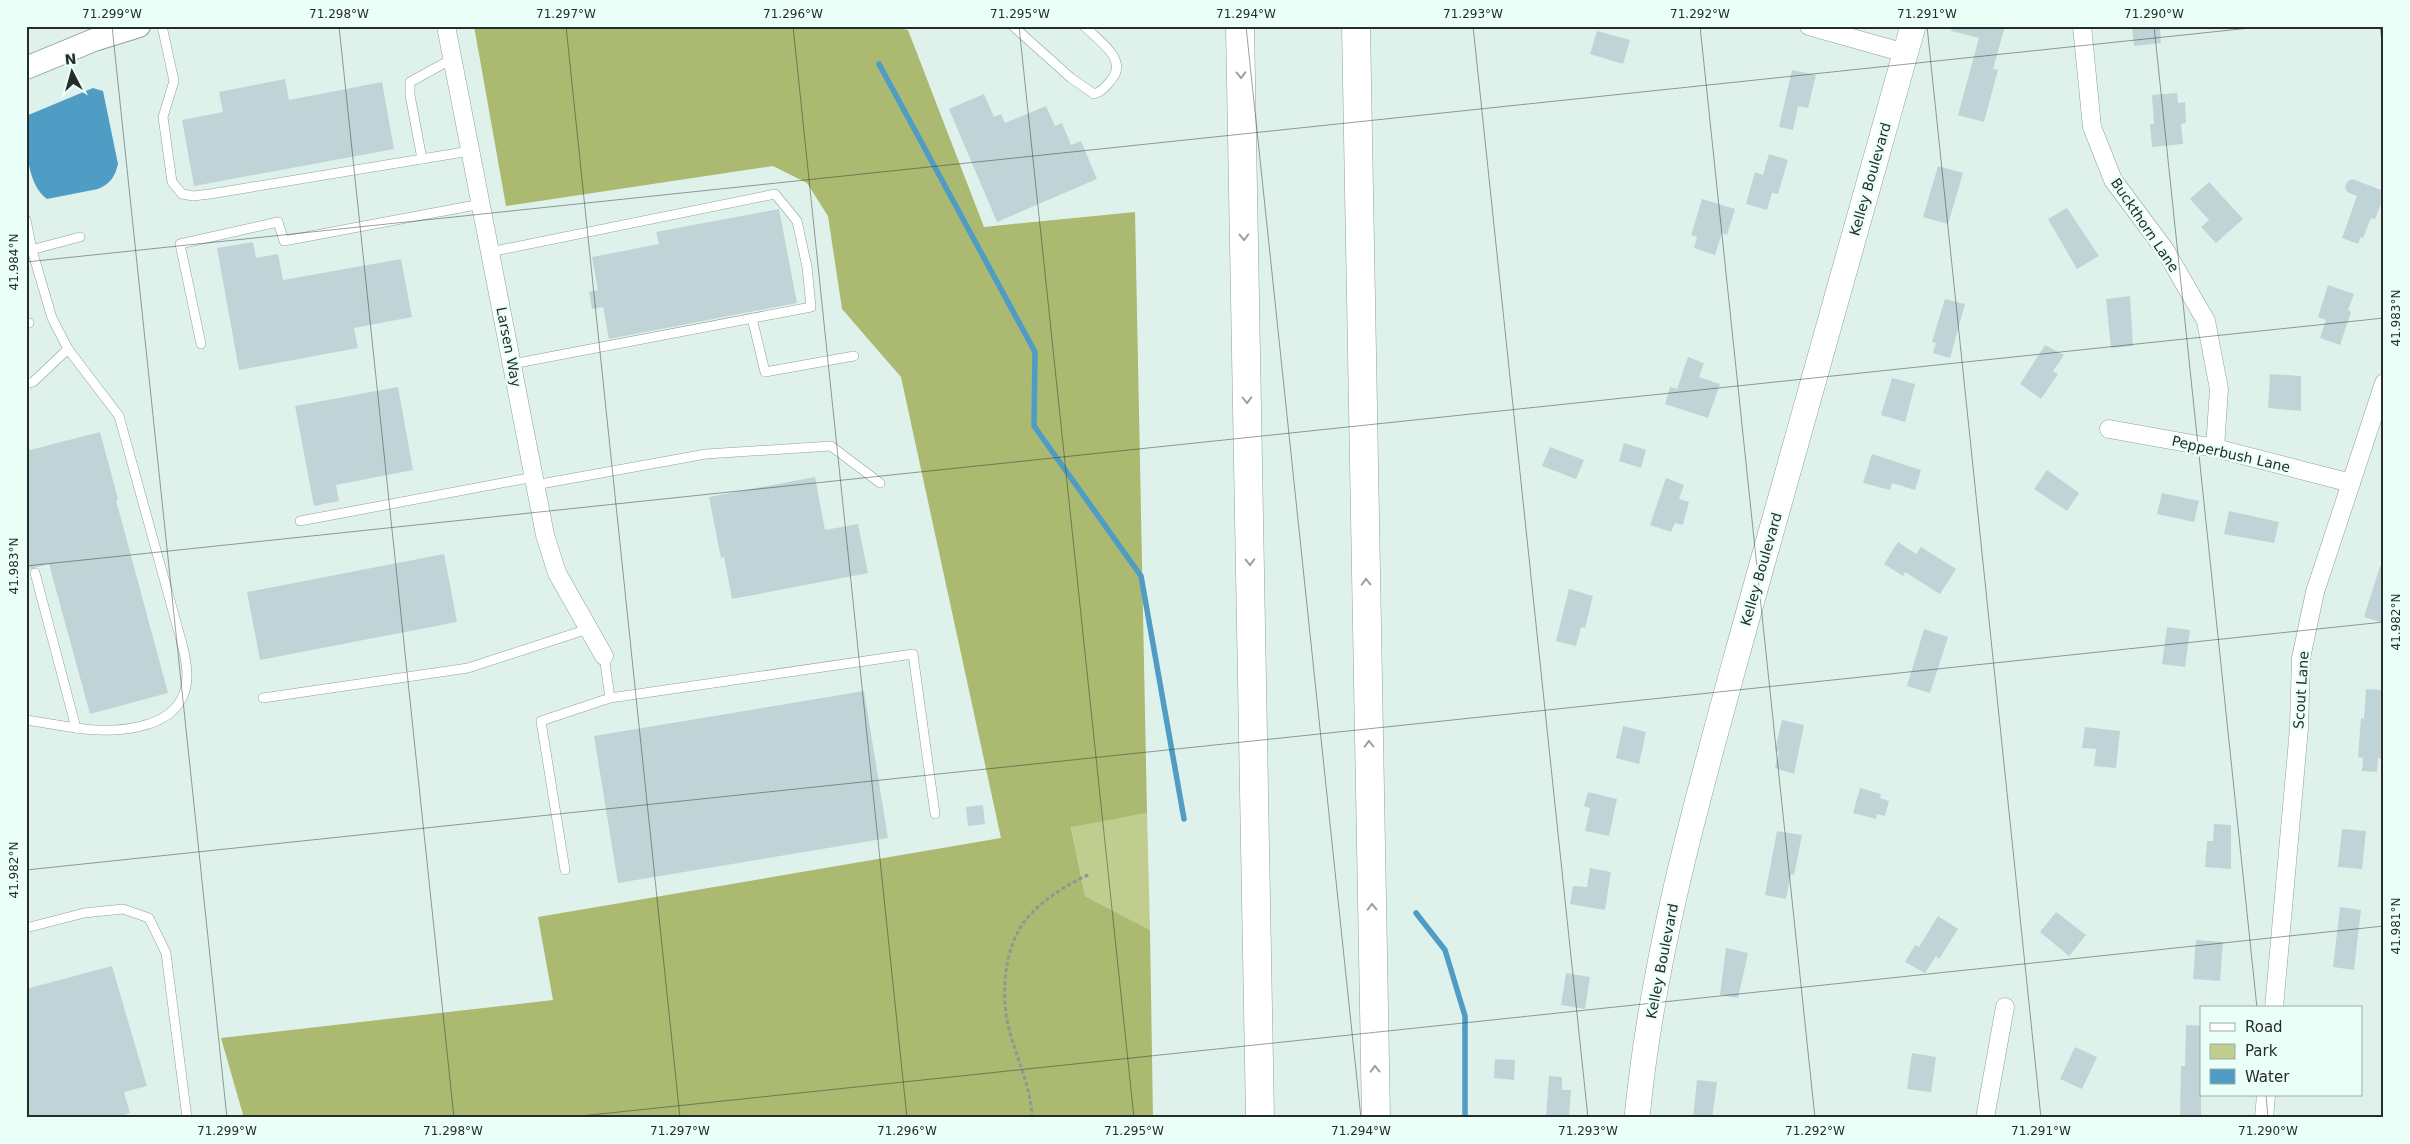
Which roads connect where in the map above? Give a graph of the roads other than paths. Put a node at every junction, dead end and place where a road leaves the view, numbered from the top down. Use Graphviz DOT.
graph roads {
  1 [pos="139,26"];
  2 [pos="162,26"];
  3 [pos="446,26"];
  4 [pos="1013,26"];
  5 [pos="1084,26"];
  6 [pos="1240,26"];
  7 [pos="1356,26"];
  8 [pos="1809,26"];
  9 [pos="1913,26"];
  10 [pos="2082,26"];
  11 [pos="1905,53"];
  12 [pos="452,59"];
  13 [pos="26,68"];
  14 [pos="470,150"];
  15 [pos="422,159"];
  16 [pos="480,204"];
  17 [pos="26,220"];
  18 [pos="80,237"];
  19 [pos="29,251"];
  20 [pos="490,252"];
  21 [pos="752,318"];
  22 [pos="201,344"];
  23 [pos="68,349"];
  24 [pos="854,356"];
  25 [pos="512,364"];
  26 [pos="2384,383"];
  27 [pos="26,384"];
  28 [pos="2110,429"];
  29 [pos="2215,448"];
  30 [pos="535,481"];
  31 [pos="880,483"];
  32 [pos="2351,483"];
  33 [pos="300,522"];
  34 [pos="35,573"];
  35 [pos="588,628"];
  36 [pos="604,656"];
  37 [pos="263,698"];
  38 [pos="610,698"];
  39 [pos="26,720"];
  40 [pos="76,728"];
  41 [pos="935,814"];
  42 [pos="565,870"];
  43 [pos="26,928"];
  44 [pos="2005,1006"];
  45 [pos="2274,1006"];
  46 [pos="2266,1096"];
  47 [pos="186,1118"];
  48 [pos="1260,1118"];
  49 [pos="1376,1118"];
  50 [pos="1637,1118"];
  51 [pos="1984,1118"];
  52 [pos="2264,1118"];
  1 -- 13 [label="street"];
  2 -- 15 [label="lane"];
  3 -- 12 [label="street, Larsen Way"];
  4 -- 5 [label="lane"];
  6 -- 48 [label="highway, one-way"];
  49 -- 7 [label="highway, one-way"];
  8 -- 11 [label="street"];
  9 -- 11 [label="main road, Kelley Boulevard"];
  10 -- 29 [label="street, Buckthorn Lane"];
  11 -- 50 [label="main road, Kelley Boulevard"];
  12 -- 14 [label="street, Larsen Way"];
  12 -- 15 [label="lane"];
  14 -- 15 [label="lane"];
  14 -- 16 [label="street, Larsen Way"];
  16 -- 20 [label="street, Larsen Way"];
  16 -- 22 [label="lane"];
  17 -- 19 [label="lane"];
  18 -- 19 [label="lane"];
  19 -- 23 [label="lane"];
  20 -- 21 [label="lane"];
  20 -- 25 [label="street, Larsen Way"];
  21 -- 24 [label="lane"];
  21 -- 25 [label="lane"];
  23 -- 27 [label="lane"];
  23 -- 40 [label="lane"];
  25 -- 30 [label="street, Larsen Way"];
  26 -- 32 [label="street, Scout Lane"];
  28 -- 29 [label="street, Pepperbush Lane"];
  29 -- 32 [label="street, Pepperbush Lane"];
  30 -- 31 [label="lane"];
  30 -- 33 [label="lane"];
  30 -- 35 [label="street, Larsen Way"];
  32 -- 45 [label="street, Scout Lane"];
  34 -- 40 [label="lane"];
  35 -- 36 [label="street, Larsen Way"];
  35 -- 37 [label="lane"];
  36 -- 38 [label="lane"];
  38 -- 41 [label="lane"];
  38 -- 42 [label="lane"];
  39 -- 40 [label="lane"];
  43 -- 47 [label="lane"];
  44 -- 51 [label="street"];
  46 -- 52 [label="street"];
}
